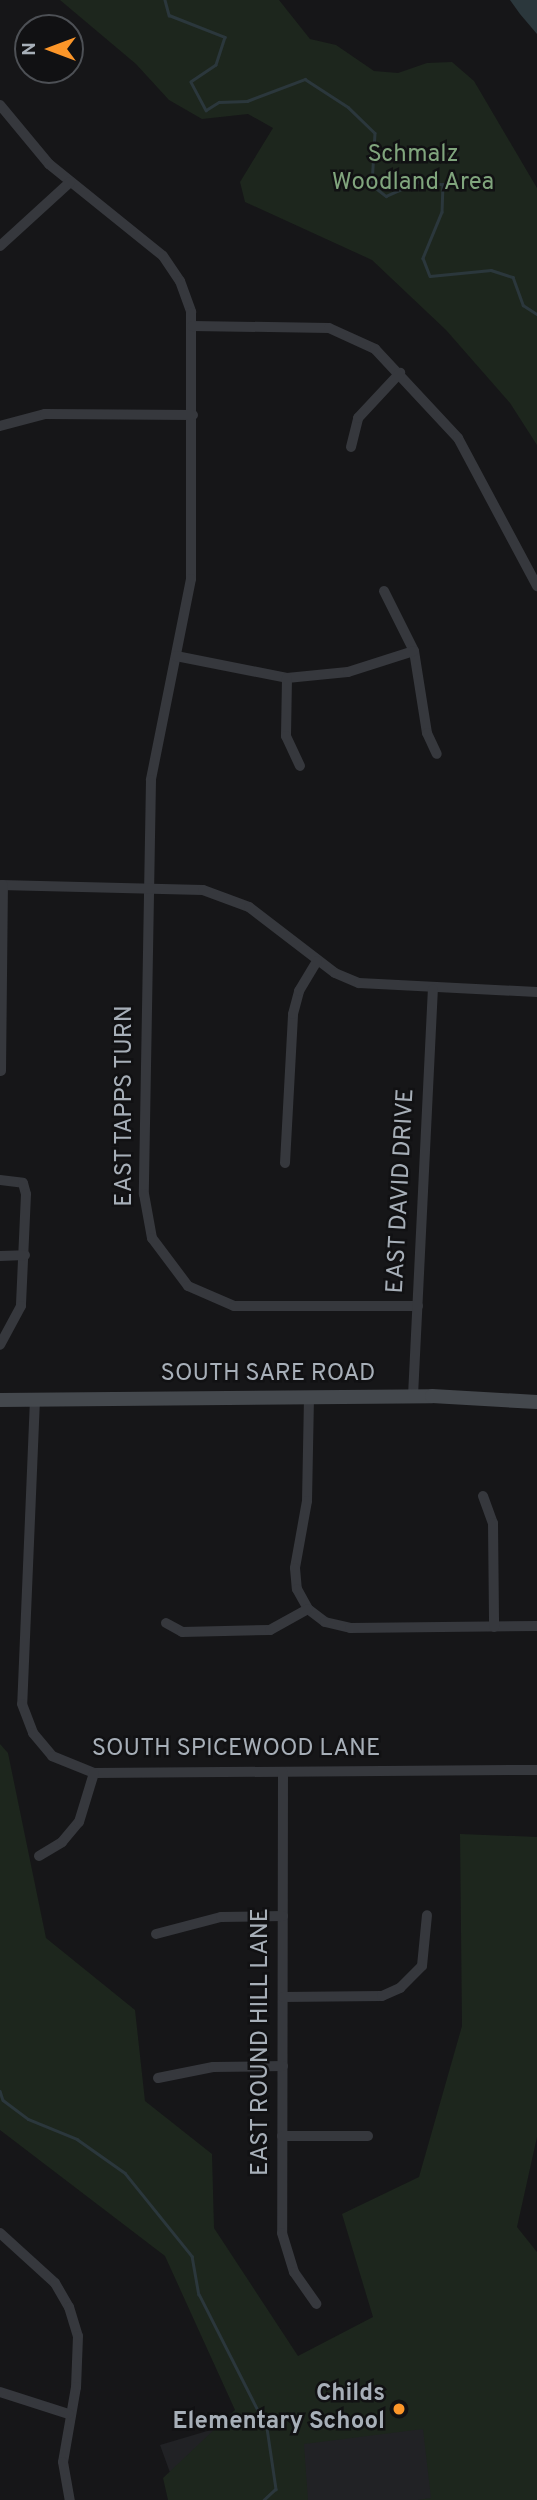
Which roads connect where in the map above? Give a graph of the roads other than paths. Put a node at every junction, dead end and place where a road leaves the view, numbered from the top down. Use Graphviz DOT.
graph roads {
  1 [pos="0,104"];
  2 [pos="70,182"];
  3 [pos="0,246"];
  4 [pos="192,326"];
  5 [pos="400,373"];
  6 [pos="193,415"];
  7 [pos="0,426"];
  8 [pos="351,447"];
  9 [pos="537,586"];
  10 [pos="384,591"];
  11 [pos="414,651"];
  12 [pos="176,656"];
  13 [pos="287,678"];
  14 [pos="437,754"];
  15 [pos="300,766"];
  16 [pos="2,886"];
  17 [pos="148,888"];
  18 [pos="317,961"];
  19 [pos="433,989"];
  20 [pos="537,992"];
  21 [pos="1,1071"];
  22 [pos="285,1163"];
  23 [pos="0,1180"];
  24 [pos="25,1255"];
  25 [pos="0,1256"];
  26 [pos="418,1306"];
  27 [pos="0,1345"];
  28 [pos="413,1396"];
  29 [pos="309,1397"];
  30 [pos="35,1399"];
  31 [pos="0,1400"];
  32 [pos="537,1402"];
  33 [pos="483,1496"];
  34 [pos="308,1609"];
  35 [pos="166,1623"];
  36 [pos="537,1626"];
  37 [pos="494,1627"];
  38 [pos="537,1770"];
  39 [pos="283,1772"];
  40 [pos="94,1773"];
  41 [pos="39,1856"];
  42 [pos="427,1915"];
  43 [pos="284,1916"];
  44 [pos="156,1934"];
  45 [pos="283,1997"];
  46 [pos="283,2066"];
  47 [pos="158,2078"];
  48 [pos="282,2136"];
  49 [pos="368,2136"];
  50 [pos="0,2233"];
  51 [pos="316,2304"];
  52 [pos="0,2392"];
  53 [pos="69,2414"];
  54 [pos="70,2500"];
  1 -- 2 [label="street, EAST TAPPS TURN"];
  2 -- 3 [label="street"];
  2 -- 4 [label="street, EAST TAPPS TURN"];
  4 -- 5 [label="street"];
  4 -- 6 [label="street, EAST TAPPS TURN"];
  5 -- 8 [label="street"];
  5 -- 9 [label="street"];
  6 -- 7 [label="street"];
  6 -- 12 [label="street, EAST TAPPS TURN"];
  10 -- 11 [label="street"];
  11 -- 13 [label="street"];
  11 -- 14 [label="street"];
  12 -- 13 [label="street"];
  12 -- 17 [label="street, EAST TAPPS TURN"];
  13 -- 15 [label="street"];
  16 -- 17 [label="street"];
  16 -- 21 [label="street"];
  17 -- 18 [label="street"];
  17 -- 26 [label="street, EAST TAPPS TURN"];
  18 -- 19 [label="street"];
  18 -- 22 [label="street"];
  19 -- 20 [label="street"];
  19 -- 26 [label="street, EAST DAVID DRIVE"];
  23 -- 24 [label="street"];
  24 -- 25 [label="street"];
  24 -- 27 [label="street"];
  26 -- 28 [label="street, EAST DAVID DRIVE"];
  28 -- 29 [label="main road, SOUTH SARE ROAD"];
  28 -- 32 [label="main road, SOUTH SARE ROAD"];
  29 -- 30 [label="main road, SOUTH SARE ROAD"];
  29 -- 34 [label="street"];
  30 -- 31 [label="main road, SOUTH SARE ROAD"];
  30 -- 40 [label="street, SOUTH SPICEWOOD LANE"];
  33 -- 37 [label="street"];
  34 -- 35 [label="street"];
  34 -- 37 [label="street"];
  36 -- 37 [label="street"];
  38 -- 39 [label="street, SOUTH SPICEWOOD LANE"];
  39 -- 40 [label="street, SOUTH SPICEWOOD LANE"];
  39 -- 43 [label="street, EAST ROUND HILL LANE"];
  40 -- 41 [label="street"];
  42 -- 45 [label="street"];
  43 -- 44 [label="street"];
  43 -- 45 [label="street, EAST ROUND HILL LANE"];
  45 -- 46 [label="street, EAST ROUND HILL LANE"];
  46 -- 47 [label="street"];
  46 -- 48 [label="street, EAST ROUND HILL LANE"];
  48 -- 49 [label="street"];
  48 -- 51 [label="street, EAST ROUND HILL LANE"];
  50 -- 53 [label="street"];
  52 -- 53 [label="street"];
  53 -- 54 [label="street"];
}
